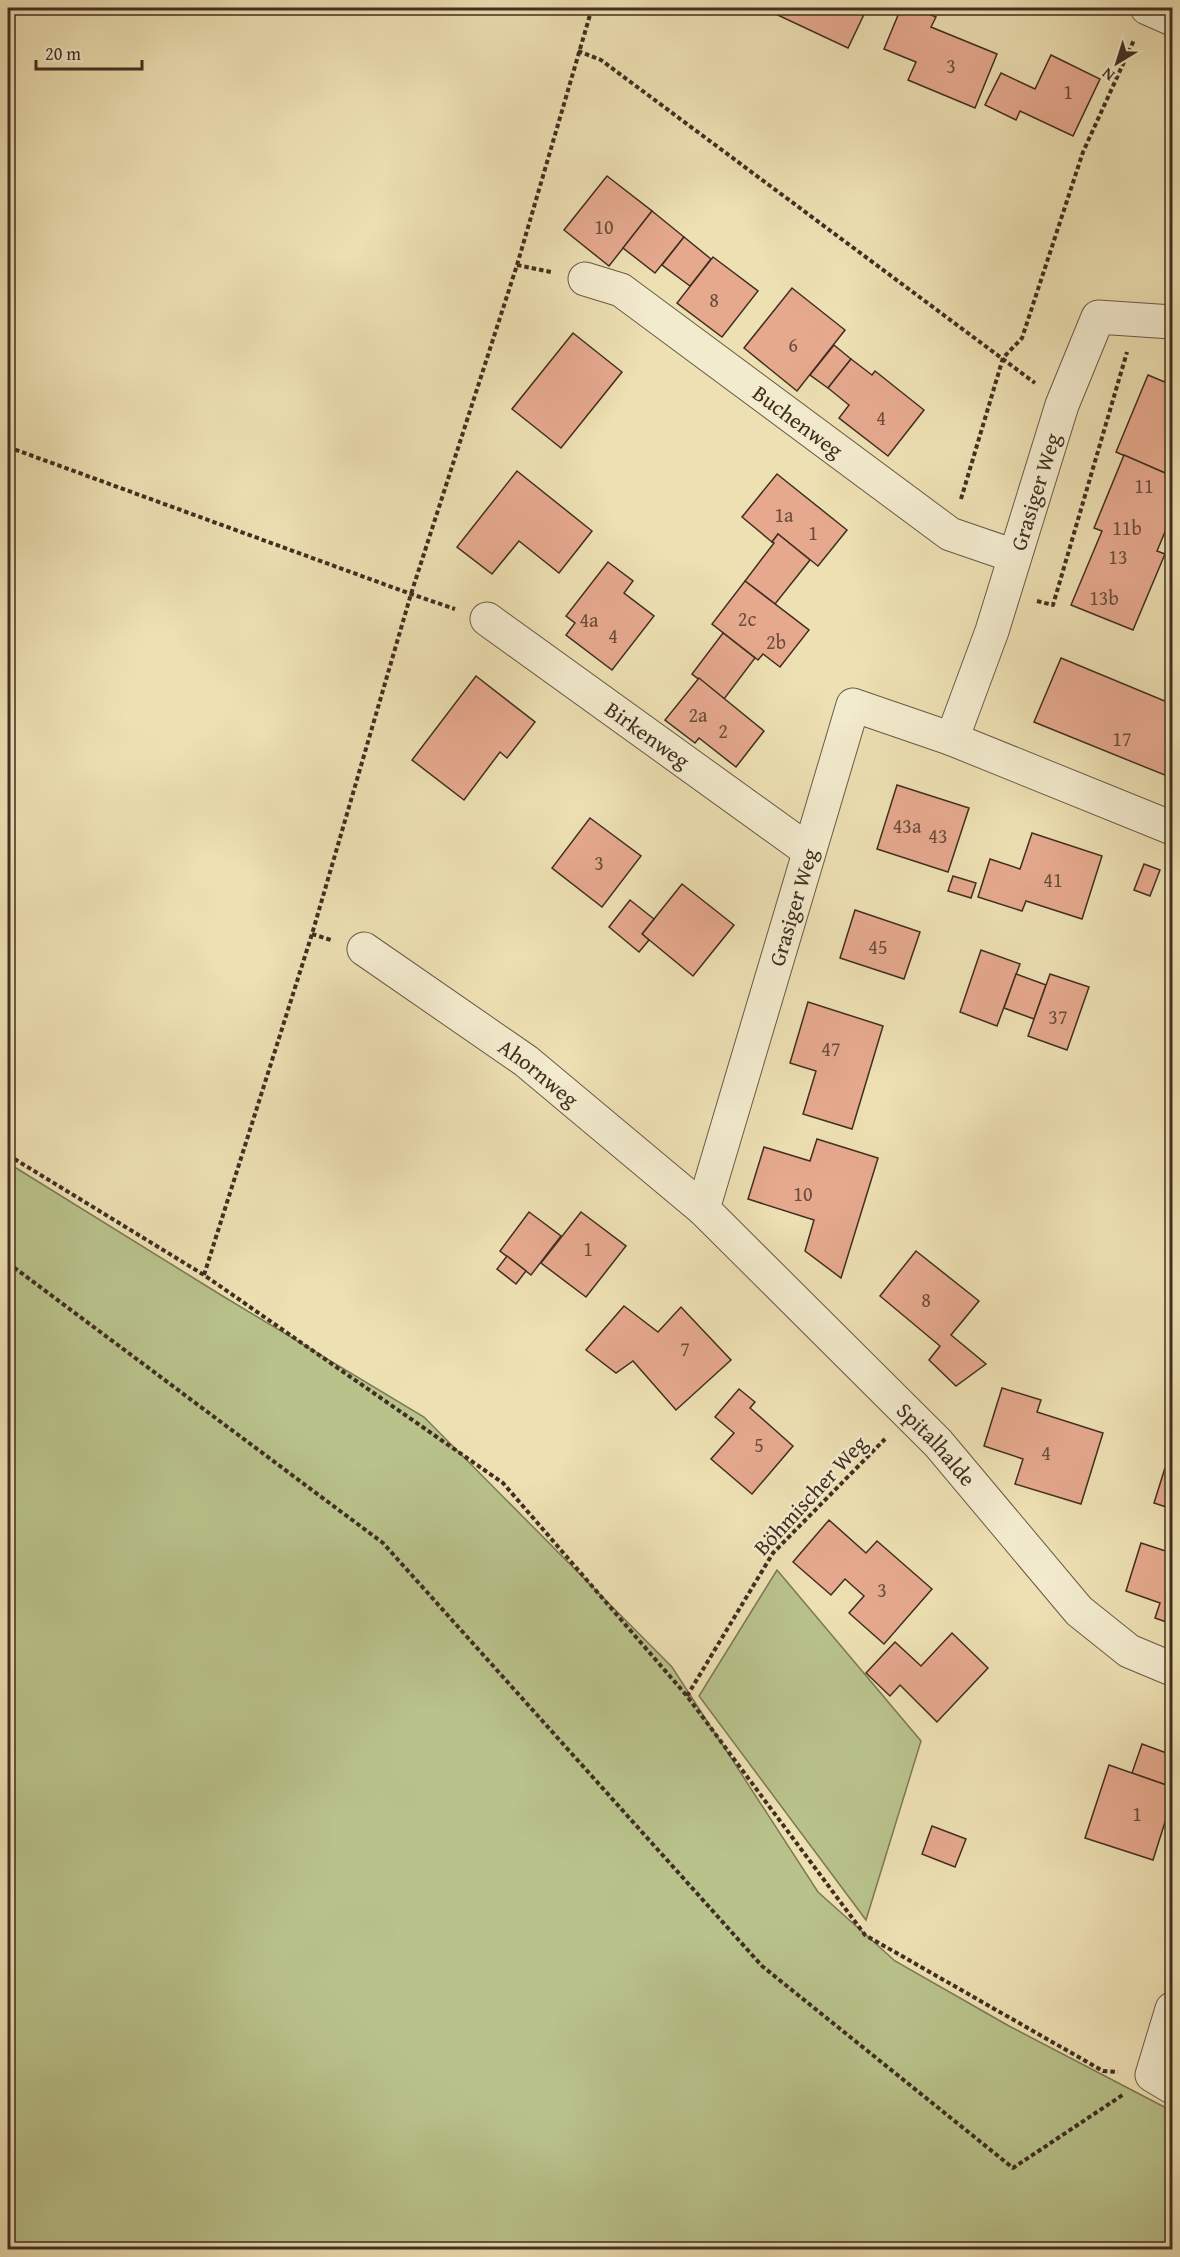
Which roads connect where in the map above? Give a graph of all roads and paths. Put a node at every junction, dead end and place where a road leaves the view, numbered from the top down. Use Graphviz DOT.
graph roads {
  1 [pos="592,8"];
  2 [pos="1156,12"];
  3 [pos="578,51"];
  4 [pos="585,279"];
  5 [pos="1136,320"];
  6 [pos="1173,322"];
  7 [pos="1003,358"];
  8 [pos="1062,405"];
  9 [pos="8,447"];
  10 [pos="950,534"];
  11 [pos="1014,556"];
  12 [pos="1004,591"];
  13 [pos="411,594"];
  14 [pos="487,619"];
  15 [pos="952,739"];
  16 [pos="1173,828"];
  17 [pos="809,851"];
  18 [pos="364,949"];
  19 [pos="8,1155"];
  20 [pos="703,1209"];
  21 [pos="8,1263"];
  22 [pos="204,1275"];
  23 [pos="910,1416"];
  24 [pos="1173,1669"];
  25 [pos="687,1696"];
  26 [pos="1173,2009"];
  27 [pos="1162,2081"];
  1 -- 3 [label="path"];
  2 -- 7 [label="path"];
  3 -- 7 [label="path"];
  3 -- 13 [label="path"];
  4 -- 10 [label="street, Buchenweg"];
  5 -- 6 [label="street, Grasiger Weg"];
  5 -- 8 [label="street, Grasiger Weg"];
  5 -- 12 [label="path"];
  7 -- 8 [label="path"];
  7 -- 10 [label="path"];
  8 -- 11 [label="street, Grasiger Weg"];
  9 -- 13 [label="path"];
  10 -- 11 [label="street, Buchenweg"];
  11 -- 12 [label="street, Grasiger Weg"];
  12 -- 15 [label="street, Grasiger Weg"];
  13 -- 14 [label="path"];
  13 -- 22 [label="path"];
  14 -- 17 [label="street, Birkenweg"];
  15 -- 16 [label="street, Grasiger Weg"];
  15 -- 17 [label="street, Grasiger Weg"];
  17 -- 20 [label="street, Grasiger Weg"];
  18 -- 20 [label="street, Ahornweg"];
  19 -- 22 [label="path"];
  20 -- 23 [label="street, Spitalhalde"];
  21 -- 27 [label="path"];
  22 -- 25 [label="path"];
  23 -- 24 [label="street, Spitalhalde"];
  23 -- 25 [label="path, Böhmischer Weg"];
  25 -- 27 [label="path"];
  26 -- 27 [label="street"];
}
